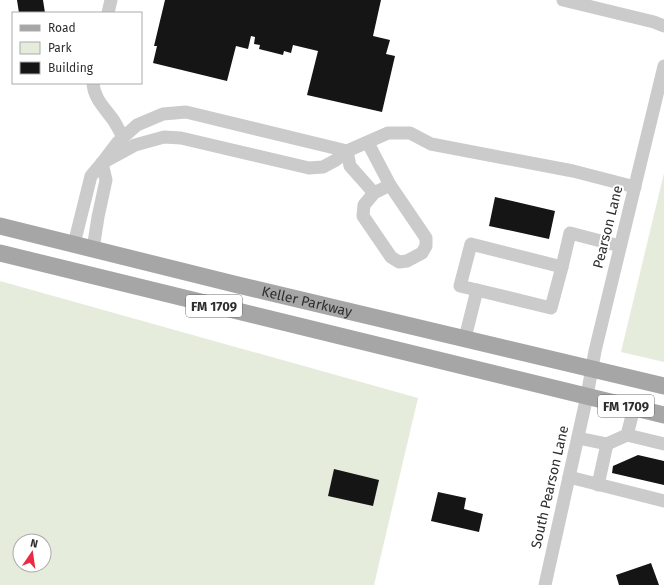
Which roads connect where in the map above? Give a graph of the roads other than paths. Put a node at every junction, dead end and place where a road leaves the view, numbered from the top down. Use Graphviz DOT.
graph roads {
  1 [pos="111,0"];
  2 [pos="563,0"];
  3 [pos="108,12"];
  4 [pos="664,26"];
  5 [pos="664,66"];
  6 [pos="93,84"];
  7 [pos="123,137"];
  8 [pos="368,143"];
  9 [pos="347,151"];
  10 [pos="102,163"];
  11 [pos="390,185"];
  12 [pos="635,187"];
  13 [pos="374,193"];
  14 [pos="0,226"];
  15 [pos="74,244"];
  16 [pos="620,246"];
  17 [pos="93,249"];
  18 [pos="0,253"];
  19 [pos="562,267"];
  20 [pos="68,269"];
  21 [pos="88,274"];
  22 [pos="477,290"];
  23 [pos="465,338"];
  24 [pos="592,369"];
  25 [pos="664,386"];
  26 [pos="587,396"];
  27 [pos="634,408"];
  28 [pos="664,415"];
  29 [pos="627,435"];
  30 [pos="578,438"];
  31 [pos="607,444"];
  32 [pos="664,444"];
  33 [pos="569,477"];
  34 [pos="598,485"];
  35 [pos="664,501"];
  36 [pos="545,585"];
  1 -- 3 [label="street"];
  2 -- 4 [label="street"];
  5 -- 12 [label="street, Pearson Lane"];
  6 -- 7 [label="street"];
  7 -- 9 [label="street"];
  7 -- 10 [label="street"];
  8 -- 9 [label="street"];
  8 -- 11 [label="street"];
  8 -- 12 [label="street"];
  9 -- 10 [label="street"];
  9 -- 13 [label="street"];
  10 -- 15 [label="street"];
  10 -- 17 [label="street"];
  11 -- 13 [label="street"];
  11 -- 13 [label="street"];
  12 -- 16 [label="street, Pearson Lane"];
  14 -- 15 [label="main road, Keller Parkway / FM 1709"];
  15 -- 17 [label="main road, Keller Parkway / FM 1709"];
  15 -- 20 [label="main road"];
  16 -- 19 [label="street"];
  16 -- 24 [label="street, Pearson Lane"];
  17 -- 21 [label="main road"];
  17 -- 23 [label="main road, Keller Parkway / FM 1709"];
  18 -- 20 [label="main road, Keller Parkway / FM 1709"];
  19 -- 22 [label="street"];
  19 -- 22 [label="street"];
  20 -- 21 [label="main road, Keller Parkway / FM 1709"];
  21 -- 26 [label="main road, Keller Parkway / FM 1709"];
  22 -- 23 [label="street"];
  23 -- 24 [label="main road, Keller Parkway / FM 1709"];
  24 -- 25 [label="main road, FM 1709"];
  24 -- 26 [label="street, Pearson Lane"];
  26 -- 27 [label="main road, FM 1709"];
  26 -- 30 [label="street, South Pearson Lane"];
  27 -- 28 [label="main road, FM 1709"];
  27 -- 29 [label="street"];
  29 -- 31 [label="street"];
  29 -- 32 [label="street"];
  30 -- 31 [label="street"];
  30 -- 33 [label="street, South Pearson Lane"];
  31 -- 34 [label="street"];
  33 -- 34 [label="street"];
  33 -- 36 [label="street, South Pearson Lane"];
  34 -- 35 [label="street"];
}
